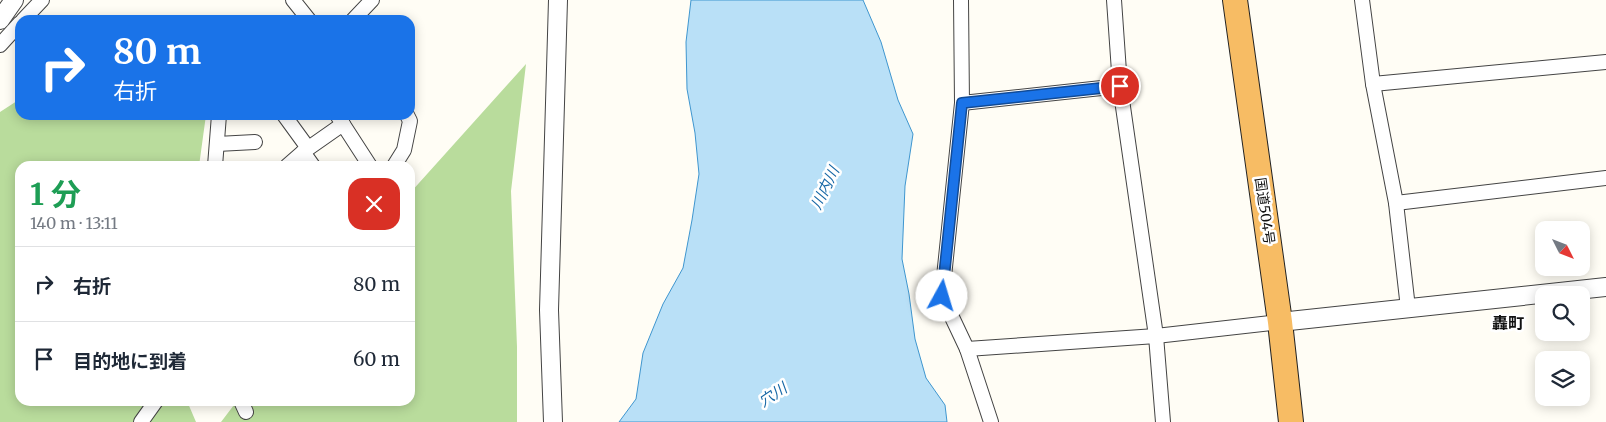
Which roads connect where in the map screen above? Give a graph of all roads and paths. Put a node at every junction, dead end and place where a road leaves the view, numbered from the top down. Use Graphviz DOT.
graph roads {
  1 [pos="14,0"];
  2 [pos="42,0"];
  3 [pos="293,0"];
  4 [pos="372,0"];
  5 [pos="558,0"];
  6 [pos="961,0"];
  7 [pos="1114,0"];
  8 [pos="1235,0"];
  9 [pos="1362,0"];
  10 [pos="28,15"];
  11 [pos="305,15"];
  12 [pos="358,15"];
  13 [pos="0,20"];
  14 [pos="15,28"];
  15 [pos="0,44"];
  16 [pos="1606,62"];
  17 [pos="1373,84"];
  18 [pos="1120,86"];
  19 [pos="962,103"];
  20 [pos="219,120"];
  21 [pos="287,120"];
  22 [pos="340,120"];
  23 [pos="410,120"];
  24 [pos="255,142"];
  25 [pos="217,144"];
  26 [pos="305,150"];
  27 [pos="216,161"];
  28 [pos="293,161"];
  29 [pos="310,161"];
  30 [pos="367,161"];
  31 [pos="397,161"];
  32 [pos="1606,178"];
  33 [pos="1396,203"];
  34 [pos="1606,286"];
  35 [pos="1408,308"];
  36 [pos="1280,322"];
  37 [pos="1156,336"];
  38 [pos="967,349"];
  39 [pos="152,406"];
  40 [pos="141,422"];
  41 [pos="553,422"];
  42 [pos="991,422"];
  43 [pos="1163,422"];
  44 [pos="1291,422"];
  1 -- 13 [label="street"];
  2 -- 10 [label="street"];
  3 -- 11 [label="street"];
  4 -- 12 [label="street"];
  5 -- 41 [label="street"];
  6 -- 19 [label="street"];
  7 -- 18 [label="street"];
  8 -- 36 [label="highway, 国道504号"];
  9 -- 17 [label="street"];
  14 -- 15 [label="street"];
  16 -- 17 [label="street"];
  17 -- 33 [label="street"];
  18 -- 19 [label="street"];
  18 -- 37 [label="street"];
  19 -- 38 [label="street"];
  20 -- 25 [label="street"];
  21 -- 26 [label="street"];
  22 -- 26 [label="street"];
  22 -- 30 [label="street"];
  23 -- 31 [label="street"];
  24 -- 25 [label="street"];
  25 -- 27 [label="street"];
  26 -- 28 [label="street"];
  26 -- 29 [label="street"];
  32 -- 33 [label="street"];
  33 -- 35 [label="street"];
  34 -- 35 [label="street"];
  35 -- 36 [label="street"];
  36 -- 37 [label="street"];
  36 -- 44 [label="highway, 国道504号"];
  37 -- 38 [label="street"];
  37 -- 43 [label="street"];
  38 -- 42 [label="street"];
  39 -- 40 [label="street"];
}
